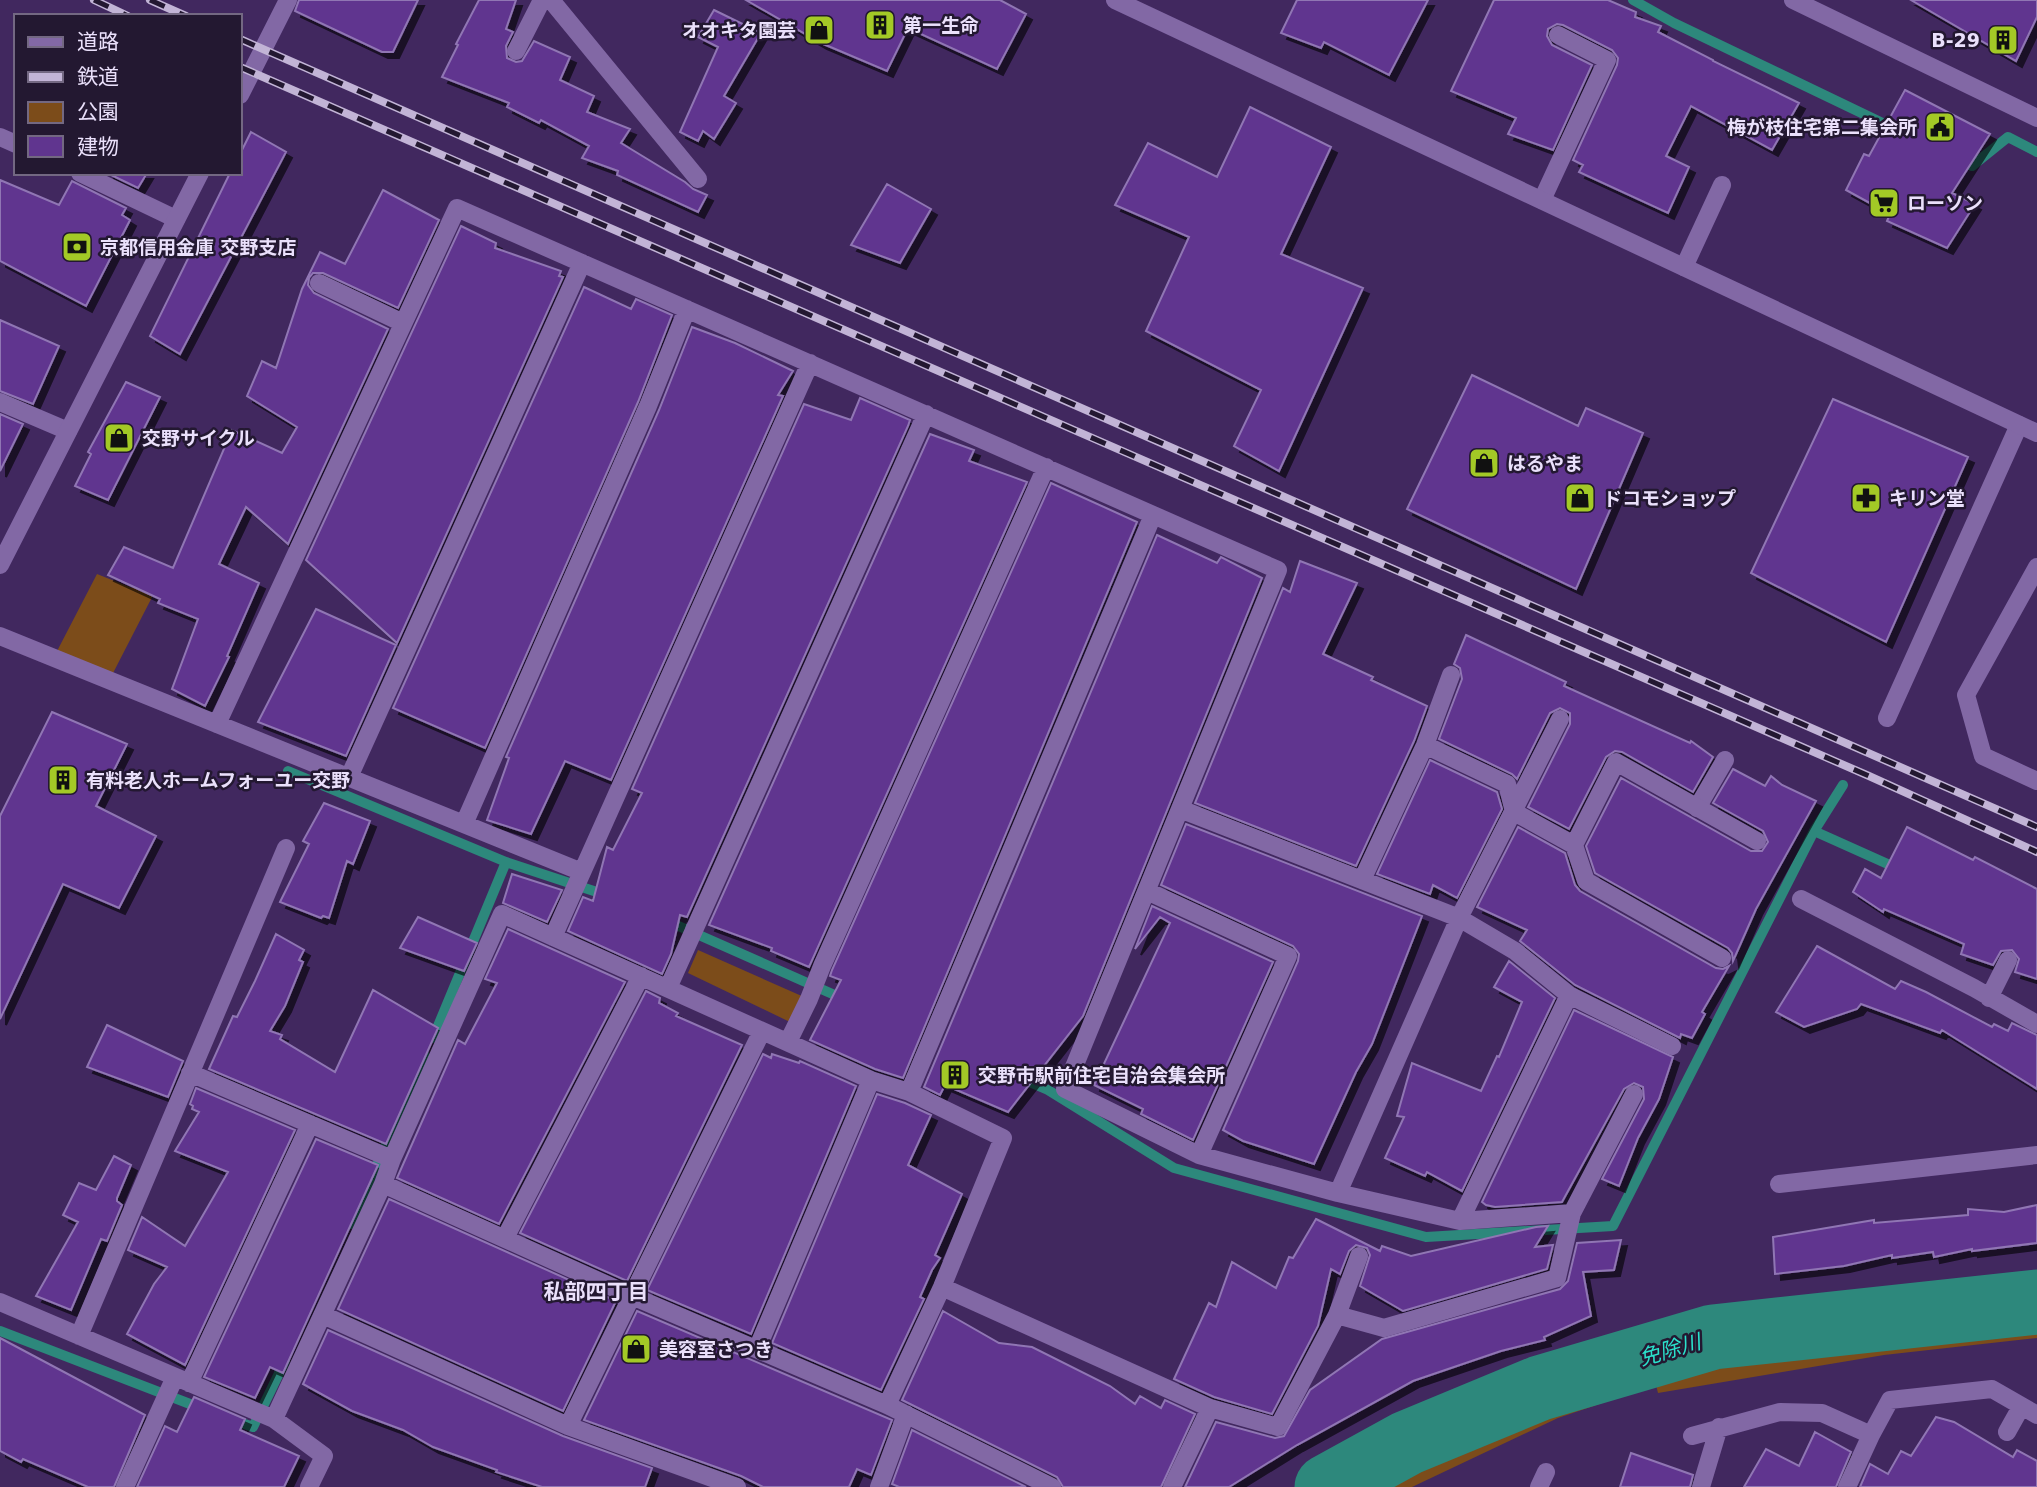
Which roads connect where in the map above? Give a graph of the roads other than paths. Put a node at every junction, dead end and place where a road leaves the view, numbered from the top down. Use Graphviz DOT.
graph roads {
  1 [pos="288,0"];
  2 [pos="541,0"];
  3 [pos="551,0"];
  4 [pos="1115,0"];
  5 [pos="1793,0"];
  6 [pos="1558,35"];
  7 [pos="516,51"];
  8 [pos="242,91"];
  9 [pos="2037,118"];
  10 [pos="83,175"];
  11 [pos="199,175"];
  12 [pos="698,178"];
  13 [pos="1722,185"];
  14 [pos="1542,200"];
  15 [pos="176,219"];
  16 [pos="582,263"];
  17 [pos="1684,267"];
  18 [pos="319,283"];
  19 [pos="687,309"];
  20 [pos="403,323"];
  21 [pos="810,363"];
  22 [pos="0,402"];
  23 [pos="926,415"];
  24 [pos="2019,425"];
  25 [pos="68,431"];
  26 [pos="2037,433"];
  27 [pos="1045,467"];
  28 [pos="1153,515"];
  29 [pos="0,565"];
  30 [pos="2037,566"];
  31 [pos="0,636"];
  32 [pos="1451,675"];
  33 [pos="1887,718"];
  34 [pos="1560,719"];
  35 [pos="217,723"];
  36 [pos="1425,745"];
  37 [pos="1725,760"];
  38 [pos="349,777"];
  39 [pos="2037,781"];
  40 [pos="1180,808"];
  41 [pos="1697,808"];
  42 [pos="1514,812"];
  43 [pos="464,824"];
  44 [pos="1757,841"];
  45 [pos="1574,845"];
  46 [pos="286,848"];
  47 [pos="581,873"];
  48 [pos="1362,880"];
  49 [pos="1147,891"];
  50 [pos="1801,899"];
  51 [pos="1459,918"];
  52 [pos="553,937"];
  53 [pos="1722,958"];
  54 [pos="2008,960"];
  55 [pos="641,976"];
  56 [pos="668,988"];
  57 [pos="1569,995"];
  58 [pos="1989,998"];
  59 [pos="2037,1024"];
  60 [pos="762,1031"];
  61 [pos="788,1042"];
  62 [pos="1672,1046"];
  63 [pos="190,1073"];
  64 [pos="871,1080"];
  65 [pos="909,1092"];
  66 [pos="1634,1094"];
  67 [pos="310,1124"];
  68 [pos="1199,1155"];
  69 [pos="2037,1155"];
  70 [pos="390,1158"];
  71 [pos="383,1184"];
  72 [pos="1779,1184"];
  73 [pos="1338,1193"];
  74 [pos="1572,1214"];
  75 [pos="1460,1221"];
  76 [pos="505,1238"];
  77 [pos="1359,1256"];
  78 [pos="942,1287"];
  79 [pos="632,1296"];
  80 [pos="0,1303"];
  81 [pos="323,1315"];
  82 [pos="1337,1315"];
  83 [pos="79,1336"];
  84 [pos="757,1349"];
  85 [pos="180,1380"];
  86 [pos="887,1405"];
  87 [pos="1210,1409"];
  88 [pos="2029,1411"];
  89 [pos="906,1414"];
  90 [pos="273,1418"];
  91 [pos="568,1426"];
  92 [pos="1719,1427"];
  93 [pos="2007,1432"];
  94 [pos="1871,1435"];
  95 [pos="1692,1436"];
  96 [pos="125,1487"];
  97 [pos="309,1487"];
  98 [pos="737,1487"];
  99 [pos="879,1487"];
  100 [pos="1052,1487"];
  101 [pos="1172,1487"];
  102 [pos="1701,1487"];
  103 [pos="1847,1487"];
  1 -- 8 [label="street"];
  2 -- 7 [label="street"];
  3 -- 12 [label="street"];
  4 -- 14 [label="street"];
  5 -- 9 [label="street"];
  6 -- 14 [label="street"];
  10 -- 15 [label="street"];
  11 -- 15 [label="street"];
  13 -- 17 [label="street"];
  14 -- 17 [label="street"];
  15 -- 25 [label="street"];
  16 -- 19 [label="street"];
  16 -- 20 [label="street"];
  16 -- 38 [label="street"];
  17 -- 24 [label="street"];
  18 -- 20 [label="street"];
  19 -- 21 [label="street"];
  19 -- 43 [label="street"];
  20 -- 35 [label="street"];
  21 -- 23 [label="street"];
  21 -- 47 [label="street"];
  22 -- 25 [label="street"];
  23 -- 27 [label="street"];
  23 -- 56 [label="street"];
  24 -- 26 [label="street"];
  24 -- 33 [label="street"];
  25 -- 29 [label="street"];
  27 -- 28 [label="street"];
  27 -- 61 [label="street"];
  28 -- 40 [label="street"];
  28 -- 65 [label="street"];
  30 -- 39 [label="street"];
  31 -- 35 [label="street"];
  32 -- 36 [label="street"];
  34 -- 42 [label="street"];
  35 -- 38 [label="street"];
  36 -- 42 [label="street"];
  36 -- 48 [label="street"];
  37 -- 41 [label="street"];
  38 -- 43 [label="street"];
  40 -- 48 [label="street"];
  40 -- 49 [label="street"];
  41 -- 44 [label="street"];
  41 -- 45 [label="street"];
  42 -- 45 [label="street"];
  42 -- 51 [label="street"];
  43 -- 47 [label="street"];
  45 -- 53 [label="street"];
  46 -- 63 [label="street"];
  47 -- 52 [label="street"];
  48 -- 51 [label="street"];
  49 -- 68 [label="street"];
  49 -- 68 [label="street"];
  50 -- 58 [label="street"];
  51 -- 57 [label="street"];
  51 -- 73 [label="street"];
  52 -- 55 [label="street"];
  52 -- 70 [label="street"];
  54 -- 58 [label="street"];
  55 -- 56 [label="street"];
  55 -- 76 [label="street"];
  56 -- 60 [label="street"];
  57 -- 62 [label="street"];
  57 -- 75 [label="street"];
  58 -- 59 [label="street"];
  60 -- 61 [label="street"];
  60 -- 79 [label="street"];
  61 -- 64 [label="street"];
  63 -- 67 [label="street"];
  63 -- 83 [label="street"];
  64 -- 65 [label="street"];
  64 -- 84 [label="street"];
  65 -- 78 [label="street"];
  66 -- 74 [label="street"];
  67 -- 70 [label="street"];
  67 -- 85 [label="street"];
  68 -- 73 [label="street"];
  69 -- 72 [label="street"];
  70 -- 71 [label="street"];
  71 -- 76 [label="street"];
  71 -- 81 [label="street"];
  73 -- 75 [label="street"];
  74 -- 75 [label="street"];
  74 -- 82 [label="street"];
  76 -- 79 [label="street"];
  77 -- 82 [label="street"];
  78 -- 86 [label="street"];
  78 -- 87 [label="street"];
  79 -- 84 [label="street"];
  79 -- 91 [label="street"];
  80 -- 83 [label="street"];
  81 -- 90 [label="street"];
  81 -- 91 [label="street"];
  82 -- 87 [label="street"];
  83 -- 85 [label="street"];
  84 -- 86 [label="street"];
  85 -- 90 [label="street"];
  85 -- 96 [label="street"];
  86 -- 89 [label="street"];
  87 -- 101 [label="street"];
  88 -- 93 [label="street"];
  88 -- 94 [label="street"];
  89 -- 99 [label="street"];
  89 -- 100 [label="street"];
  90 -- 97 [label="street"];
  91 -- 98 [label="street"];
  92 -- 94 [label="street"];
  92 -- 95 [label="street"];
  92 -- 102 [label="street"];
  94 -- 103 [label="street"];
}
